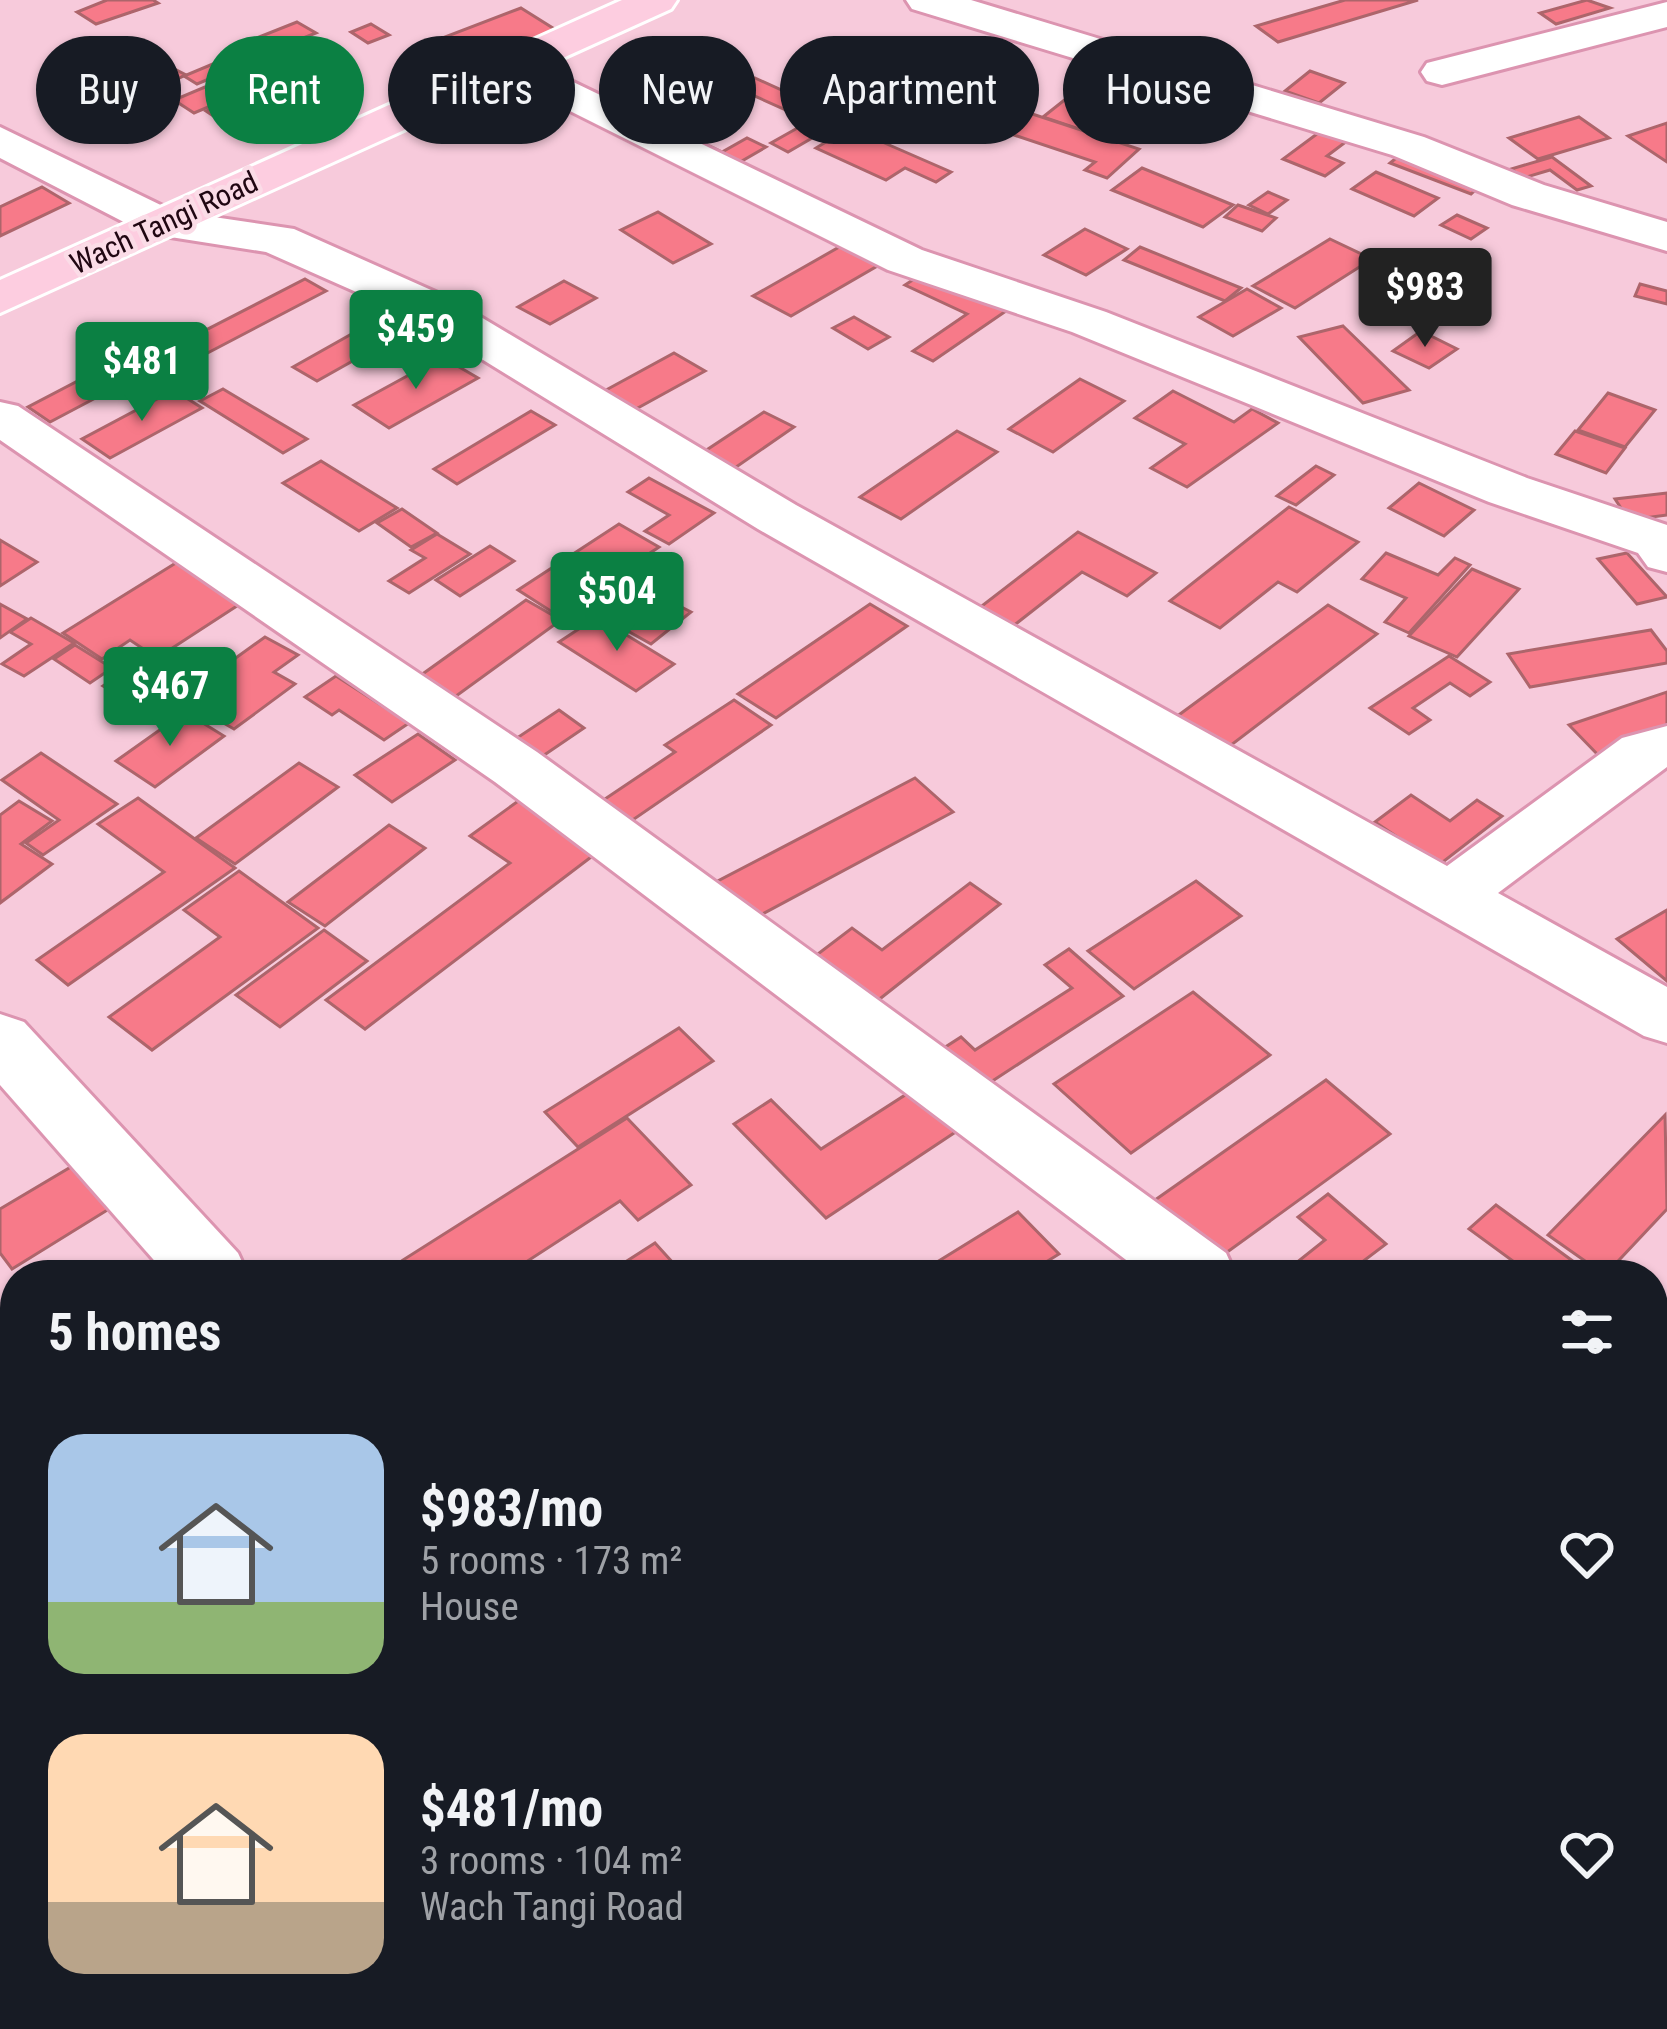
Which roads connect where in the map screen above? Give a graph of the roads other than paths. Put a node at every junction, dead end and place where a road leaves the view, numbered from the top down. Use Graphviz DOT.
graph roads {
  1 [pos="656,0"];
  2 [pos="927,0"];
  3 [pos="1667,14"];
  4 [pos="575,36"];
  5 [pos="1442,72"];
  6 [pos="575,97"];
  7 [pos="388,121"];
  8 [pos="0,140"];
  9 [pos="161,223"];
  10 [pos="1667,237"];
  11 [pos="0,298"];
  12 [pos="0,417"];
  13 [pos="1667,555"];
  14 [pos="1667,746"];
  15 [pos="1449,897"];
  16 [pos="1667,1018"];
  17 [pos="0,1040"];
  18 [pos="198,1260"];
  19 [pos="1180,1260"];
  1 -- 4 [label="main road, Wach Tangi Road"];
  2 -- 10 [label="street"];
  3 -- 5 [label="street"];
  6 -- 13 [label="street"];
  7 -- 9 [label="main road, Wach Tangi Road"];
  8 -- 9 [label="street"];
  9 -- 11 [label="main road, Wach Tangi Road"];
  9 -- 15 [label="street"];
  12 -- 19 [label="street"];
  14 -- 15 [label="street"];
  15 -- 16 [label="street"];
  17 -- 18 [label="street"];
}
